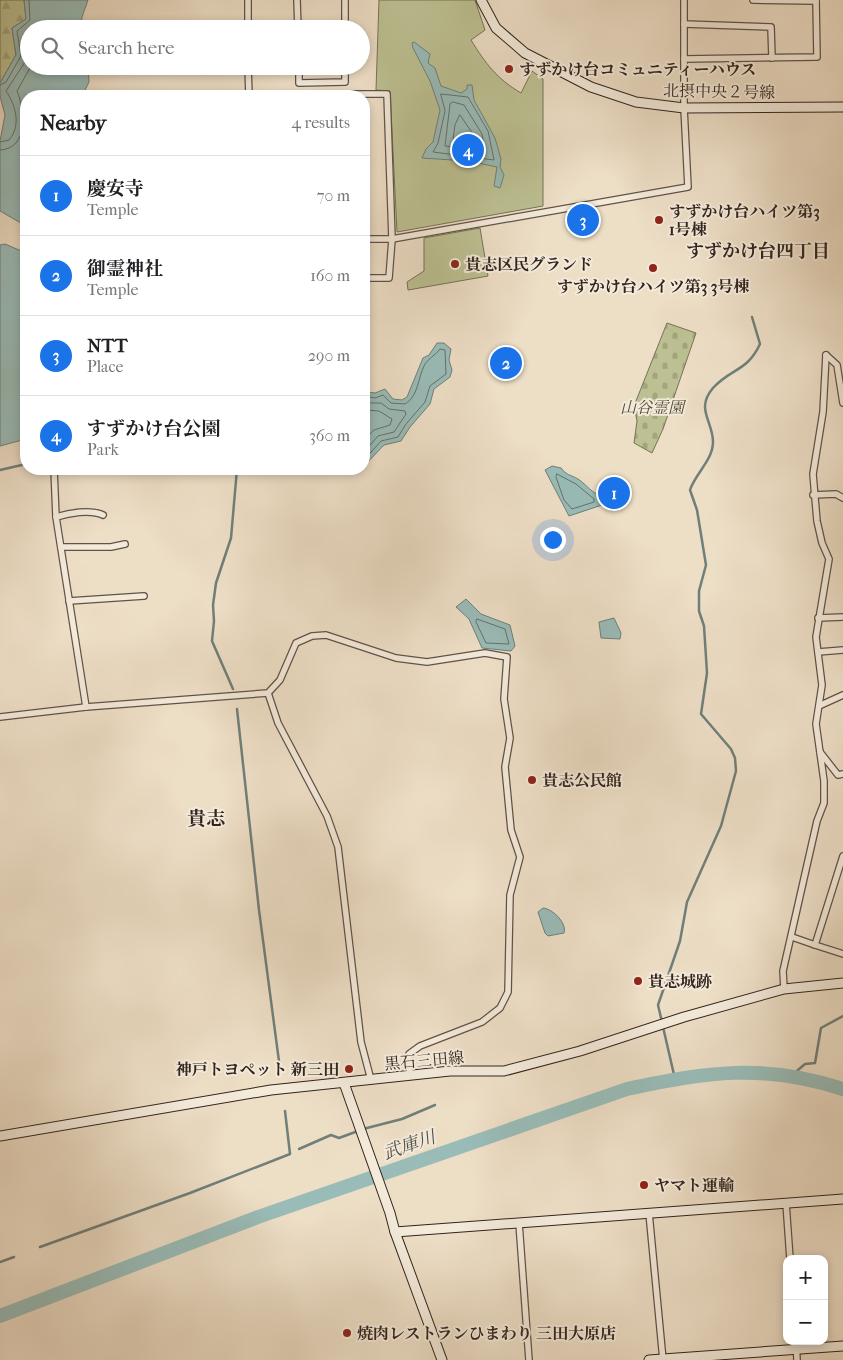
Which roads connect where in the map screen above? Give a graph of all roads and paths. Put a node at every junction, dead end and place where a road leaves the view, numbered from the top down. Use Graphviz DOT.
graph roads {
  1 [pos="248,0"];
  2 [pos="297,0"];
  3 [pos="345,0"];
  4 [pos="481,0"];
  5 [pos="684,0"];
  6 [pos="753,0"];
  7 [pos="816,1"];
  8 [pos="248,20"];
  9 [pos="298,20"];
  10 [pos="345,20"];
  11 [pos="684,24"];
  12 [pos="772,58"];
  13 [pos="684,59"];
  14 [pos="248,75"];
  15 [pos="299,75"];
  16 [pos="345,75"];
  17 [pos="249,90"];
  18 [pos="370,94"];
  19 [pos="843,107"];
  20 [pos="684,108"];
  21 [pos="392,238"];
  22 [pos="370,239"];
  23 [pos="370,278"];
  24 [pos="843,403"];
  25 [pos="54,475"];
  26 [pos="814,494"];
  27 [pos="843,498"];
  28 [pos="103,515"];
  29 [pos="56,517"];
  30 [pos="125,544"];
  31 [pos="61,547"];
  32 [pos="144,596"];
  33 [pos="69,601"];
  34 [pos="843,617"];
  35 [pos="818,618"];
  36 [pos="843,650"];
  37 [pos="818,652"];
  38 [pos="268,692"];
  39 [pos="843,695"];
  40 [pos="821,704"];
  41 [pos="86,707"];
  42 [pos="0,717"];
  43 [pos="819,750"];
  44 [pos="843,774"];
  45 [pos="843,856"];
  46 [pos="792,937"];
  47 [pos="815,945"];
  48 [pos="843,954"];
  49 [pos="843,983"];
  50 [pos="784,989"];
  51 [pos="410,1076"];
  52 [pos="371,1080"];
  53 [pos="344,1083"];
  54 [pos="0,1136"];
  55 [pos="843,1199"];
  56 [pos="786,1203"];
  57 [pos="649,1213"];
  58 [pos="519,1223"];
  59 [pos="395,1232"];
  60 [pos="790,1255"];
  61 [pos="796,1345"];
  62 [pos="843,1346"];
  63 [pos="442,1360"];
  64 [pos="529,1360"];
  65 [pos="649,1360"];
  66 [pos="663,1360"];
  67 [pos="797,1360"];
  1 -- 8 [label="street"];
  2 -- 9 [label="street"];
  3 -- 10 [label="street"];
  4 -- 20 [label="street, 北摂中央２号線"];
  5 -- 11 [label="street"];
  6 -- 7 [label="street"];
  7 -- 12 [label="street"];
  11 -- 12 [label="street"];
  11 -- 13 [label="street"];
  12 -- 13 [label="street"];
  13 -- 20 [label="street"];
  14 -- 17 [label="street"];
  15 -- 16 [label="street"];
  18 -- 21 [label="street"];
  19 -- 20 [label="street, 北摂中央２号線"];
  20 -- 21 [label="street"];
  21 -- 22 [label="street"];
  21 -- 23 [label="street"];
  24 -- 26 [label="street"];
  25 -- 29 [label="street"];
  26 -- 27 [label="street"];
  26 -- 35 [label="street"];
  28 -- 29 [label="street"];
  29 -- 31 [label="street"];
  30 -- 31 [label="street"];
  31 -- 33 [label="street"];
  32 -- 33 [label="street"];
  33 -- 41 [label="street"];
  34 -- 35 [label="street"];
  35 -- 37 [label="street"];
  36 -- 37 [label="street"];
  37 -- 40 [label="street"];
  38 -- 41 [label="street"];
  38 -- 51 [label="street"];
  38 -- 52 [label="street"];
  39 -- 40 [label="street"];
  40 -- 43 [label="street"];
  41 -- 42 [label="street"];
  43 -- 44 [label="street"];
  43 -- 46 [label="street"];
  45 -- 47 [label="street"];
  46 -- 47 [label="street"];
  46 -- 50 [label="street"];
  47 -- 48 [label="street"];
  49 -- 50 [label="street, 黒石三田線"];
  50 -- 51 [label="street, 黒石三田線"];
  51 -- 52 [label="street, 黒石三田線"];
  52 -- 53 [label="street, 黒石三田線"];
  53 -- 54 [label="street, 黒石三田線"];
  53 -- 59 [label="street"];
  55 -- 56 [label="street"];
  56 -- 57 [label="street"];
  56 -- 60 [label="street"];
  57 -- 58 [label="street"];
  57 -- 66 [label="street"];
  58 -- 59 [label="street"];
  58 -- 64 [label="street"];
  59 -- 63 [label="street"];
  61 -- 62 [label="street"];
  61 -- 66 [label="street"];
  61 -- 67 [label="street"];
  65 -- 66 [label="street"];
}
